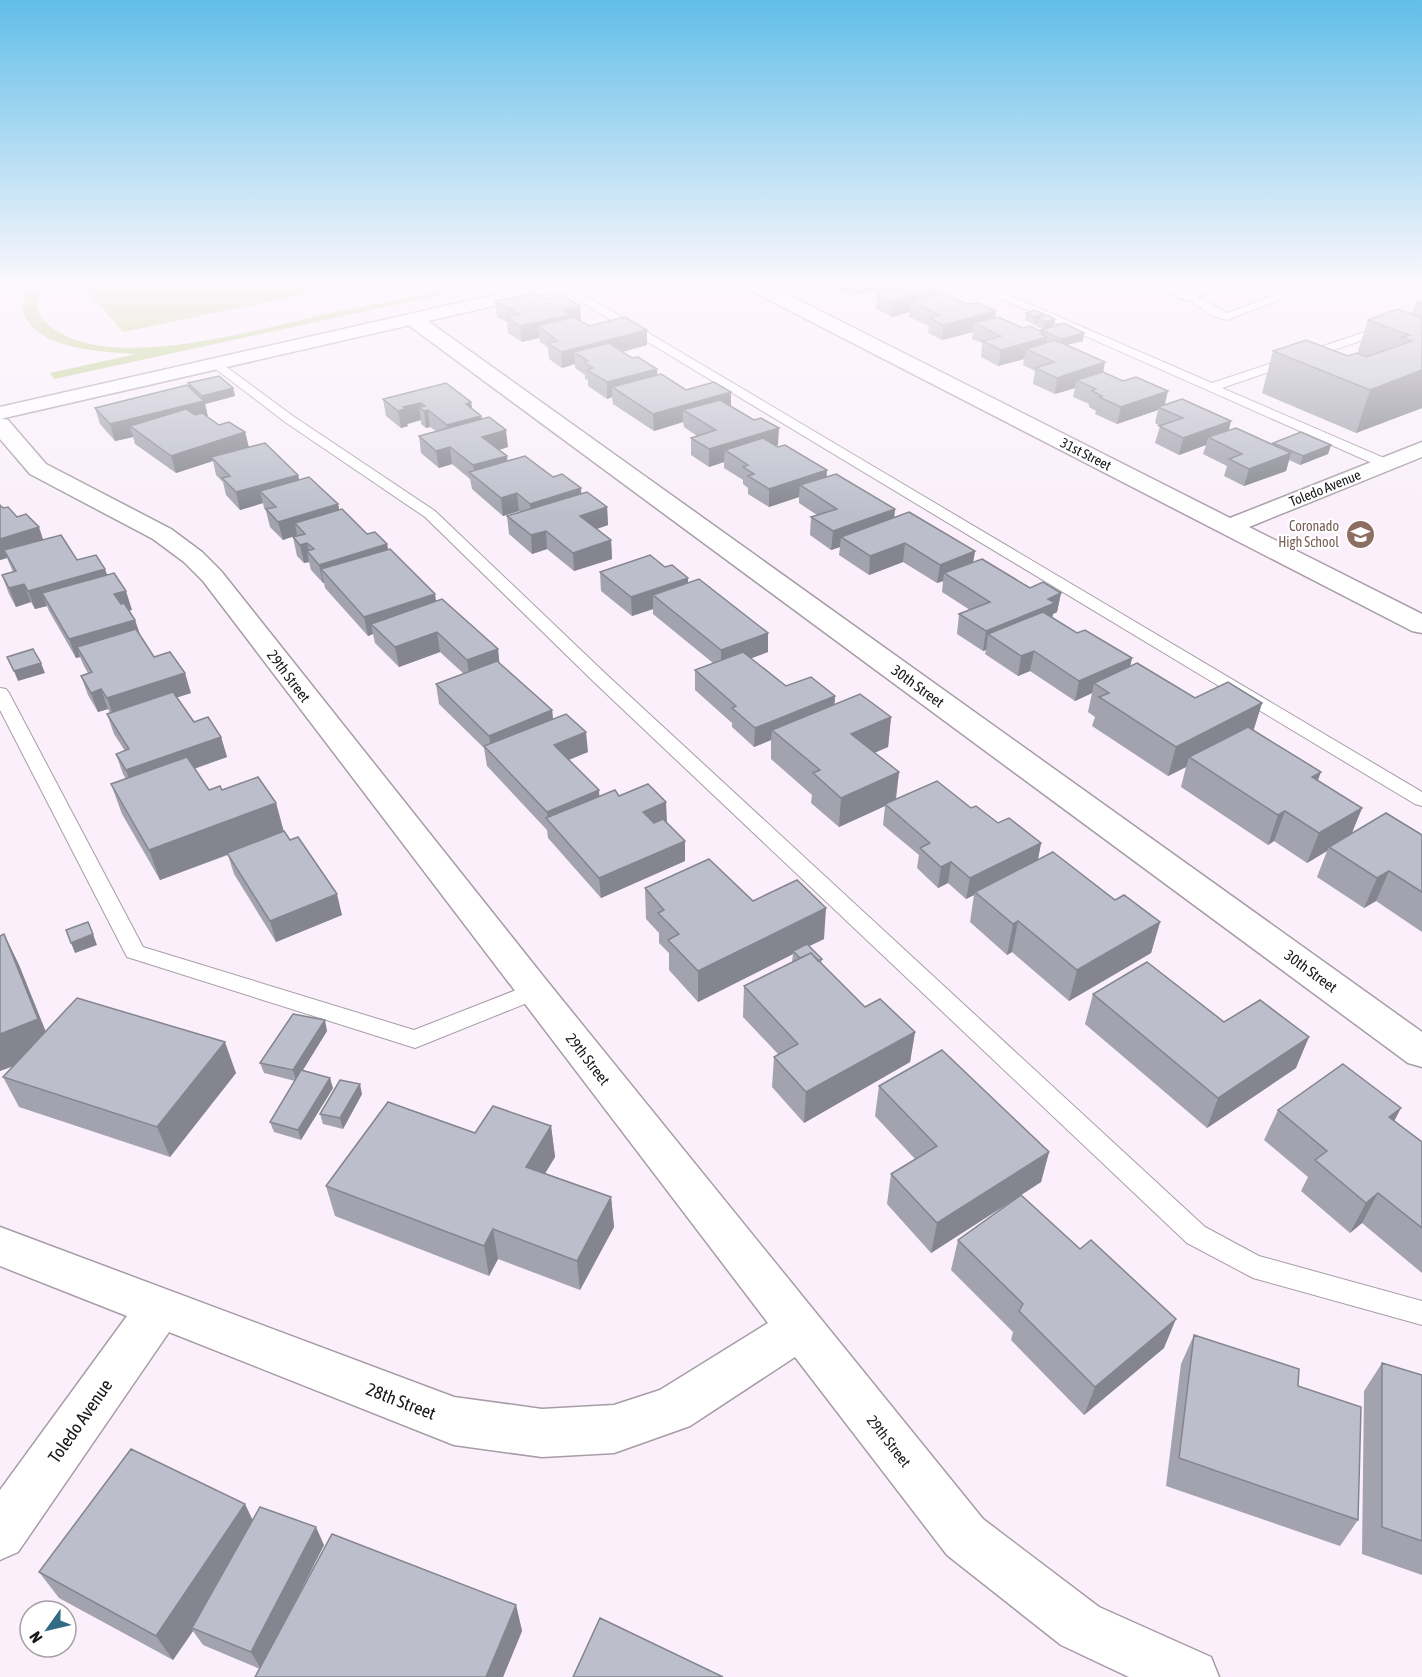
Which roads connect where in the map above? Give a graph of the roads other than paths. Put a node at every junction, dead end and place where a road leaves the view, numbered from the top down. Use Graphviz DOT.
graph roads {
  1 [pos="229,361"];
  2 [pos="471,361"];
  3 [pos="694,361"];
  4 [pos="903,361"];
  5 [pos="1149,361"];
  6 [pos="1290,361"];
  7 [pos="217,364"];
  8 [pos="1210,388"];
  9 [pos="0,413"];
  10 [pos="0,425"];
  11 [pos="1422,449"];
  12 [pos="1386,464"];
  13 [pos="1228,527"];
  14 [pos="1422,625"];
  15 [pos="0,693"];
  16 [pos="1422,800"];
  17 [pos="534,991"];
  18 [pos="1422,1052"];
  19 [pos="0,1246"];
  20 [pos="160,1307"];
  21 [pos="1422,1313"];
  22 [pos="800,1328"];
  23 [pos="0,1534"];
  24 [pos="1191,1677"];
  1 -- 7 [label="street"];
  2 -- 18 [label="street, 30th Street"];
  3 -- 16 [label="lane"];
  4 -- 13 [label="street, 31st Street"];
  5 -- 8 [label="lane"];
  6 -- 8 [label="lane"];
  7 -- 9 [label="street"];
  7 -- 21 [label="lane"];
  8 -- 12 [label="lane"];
  10 -- 17 [label="street, 29th Street"];
  11 -- 12 [label="street, Toledo Avenue"];
  12 -- 13 [label="street, Toledo Avenue"];
  13 -- 14 [label="street, 31st Street"];
  15 -- 17 [label="lane"];
  17 -- 22 [label="street, 29th Street"];
  19 -- 20 [label="street, 28th Street"];
  20 -- 22 [label="street, 28th Street"];
  20 -- 23 [label="street, Toledo Avenue"];
  22 -- 24 [label="street, 29th Street"];
}
